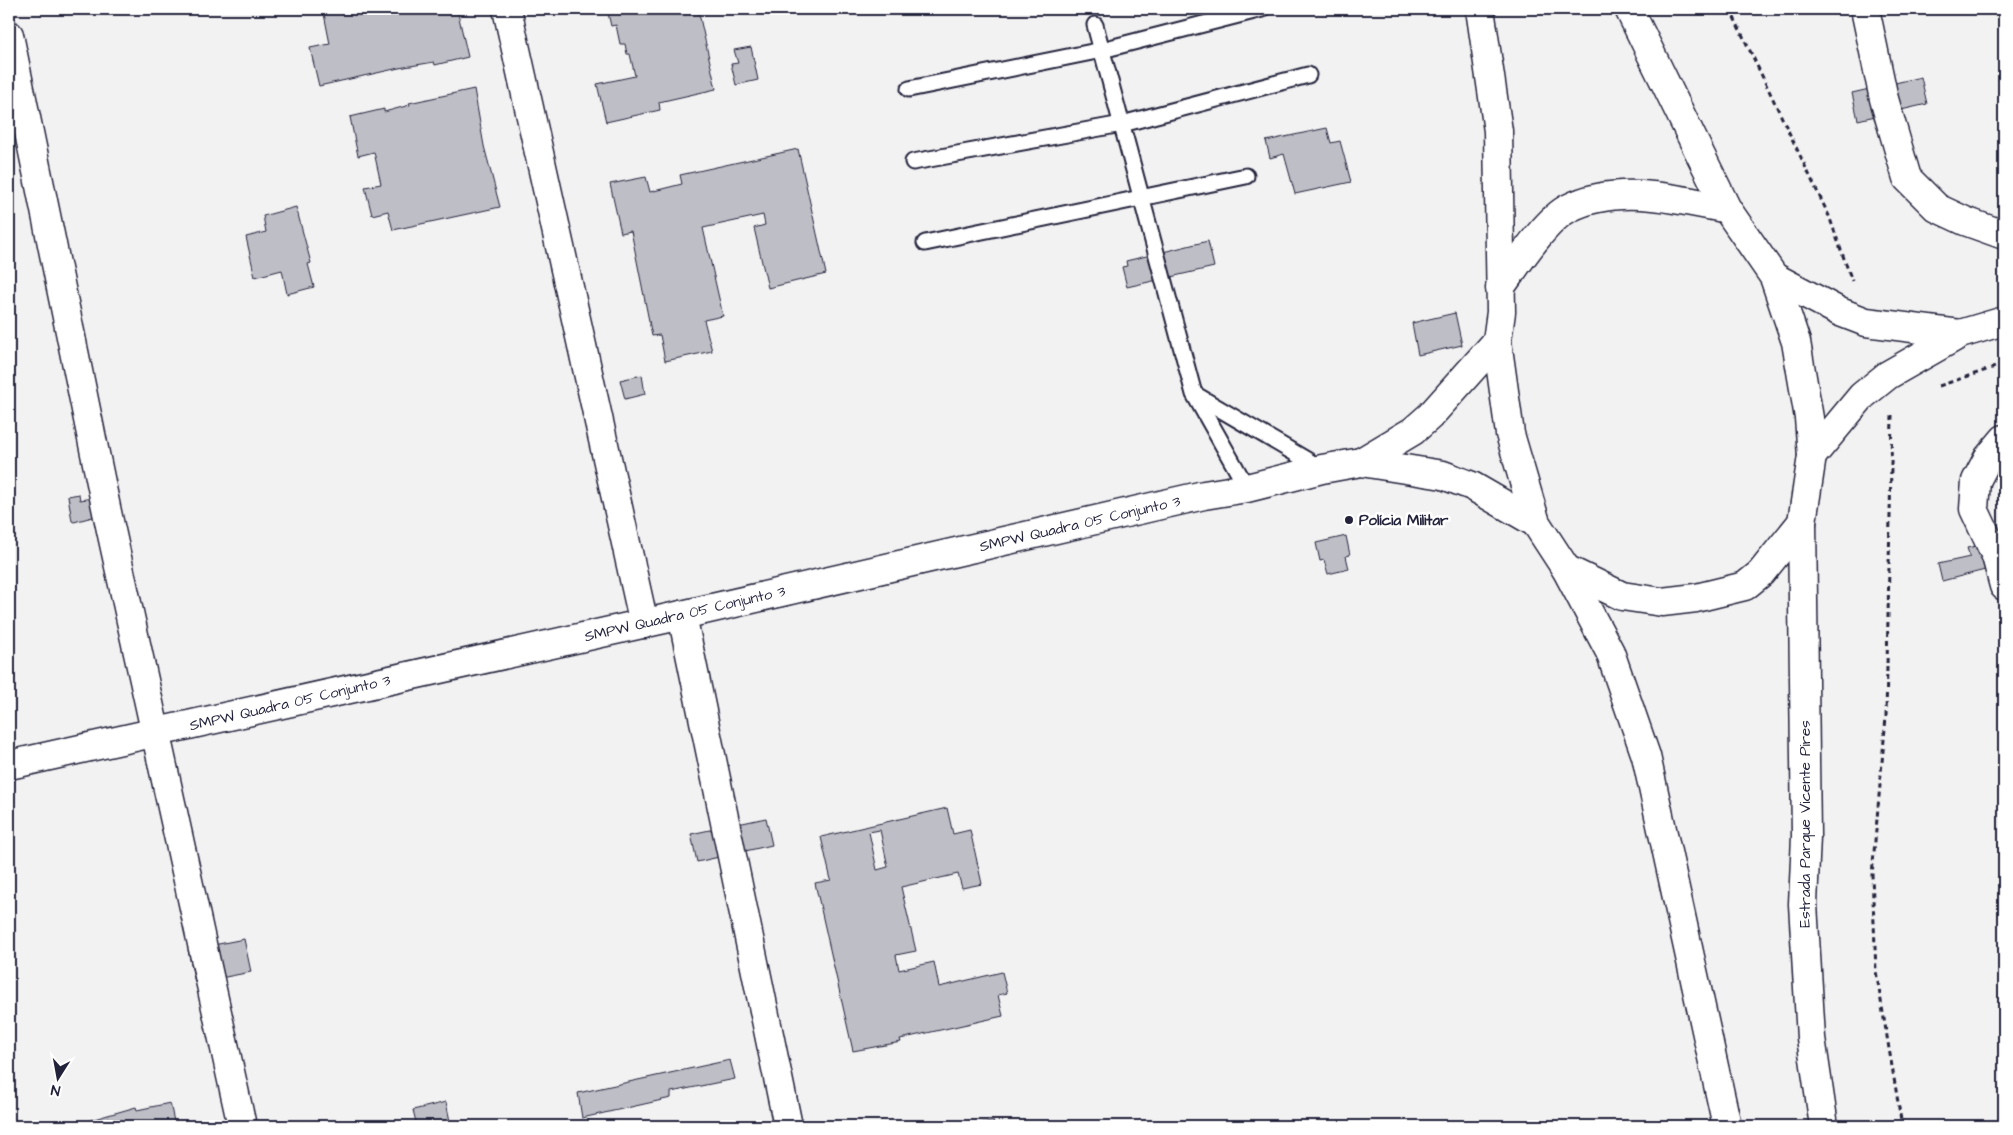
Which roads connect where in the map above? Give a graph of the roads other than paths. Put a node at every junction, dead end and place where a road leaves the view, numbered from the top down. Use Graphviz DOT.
graph roads {
  1 [pos="507,9"];
  2 [pos="1262,9"];
  3 [pos="1480,9"];
  4 [pos="1629,9"];
  5 [pos="1865,9"];
  6 [pos="1095,25"];
  7 [pos="9,35"];
  8 [pos="1102,50"];
  9 [pos="1308,75"];
  10 [pos="909,89"];
  11 [pos="1122,124"];
  12 [pos="913,162"];
  13 [pos="1246,176"];
  14 [pos="1142,198"];
  15 [pos="1727,209"];
  16 [pos="2004,235"];
  17 [pos="924,243"];
  18 [pos="1774,277"];
  19 [pos="1500,288"];
  20 [pos="2004,321"];
  21 [pos="1960,334"];
  22 [pos="1497,341"];
  23 [pos="1194,394"];
  24 [pos="2004,439"];
  25 [pos="1812,456"];
  26 [pos="1361,462"];
  27 [pos="1322,469"];
  28 [pos="1247,488"];
  29 [pos="1802,522"];
  30 [pos="1536,523"];
  31 [pos="1566,568"];
  32 [pos="2004,586"];
  33 [pos="682,615"];
  34 [pos="644,624"];
  35 [pos="156,733"];
  36 [pos="9,765"];
  37 [pos="242,1126"];
  38 [pos="788,1126"];
  39 [pos="1728,1126"];
  40 [pos="1824,1126"];
  1 -- 34 [label="street"];
  2 -- 8 [label="lane"];
  3 -- 19 [label="street"];
  4 -- 15 [label="street"];
  5 -- 16 [label="street"];
  6 -- 8 [label="lane"];
  7 -- 35 [label="street"];
  8 -- 10 [label="lane"];
  8 -- 11 [label="lane"];
  9 -- 11 [label="lane"];
  11 -- 12 [label="lane"];
  11 -- 14 [label="lane"];
  13 -- 14 [label="lane"];
  14 -- 17 [label="lane"];
  14 -- 23 [label="lane"];
  15 -- 18 [label="street"];
  15 -- 19 [label="street"];
  18 -- 21 [label="street"];
  18 -- 25 [label="street, Estrada Parque Vicente Pires"];
  19 -- 22 [label="street"];
  20 -- 21 [label="street"];
  21 -- 25 [label="street"];
  22 -- 26 [label="street"];
  22 -- 30 [label="street"];
  23 -- 27 [label="lane"];
  23 -- 28 [label="lane"];
  24 -- 32 [label="street"];
  25 -- 29 [label="street, Estrada Parque Vicente Pires"];
  26 -- 27 [label="street, SMPW Quadra 05 Conjunto 3"];
  26 -- 30 [label="street"];
  27 -- 28 [label="street, SMPW Quadra 05 Conjunto 3"];
  28 -- 33 [label="street, SMPW Quadra 05 Conjunto 3"];
  29 -- 31 [label="street"];
  29 -- 40 [label="street, Estrada Parque Vicente Pires"];
  30 -- 31 [label="street"];
  31 -- 39 [label="street"];
  33 -- 34 [label="street, SMPW Quadra 05 Conjunto 3"];
  33 -- 38 [label="street"];
  34 -- 35 [label="street, SMPW Quadra 05 Conjunto 3"];
  35 -- 36 [label="street, SMPW Quadra 05 Conjunto 3"];
  35 -- 37 [label="street"];
}
